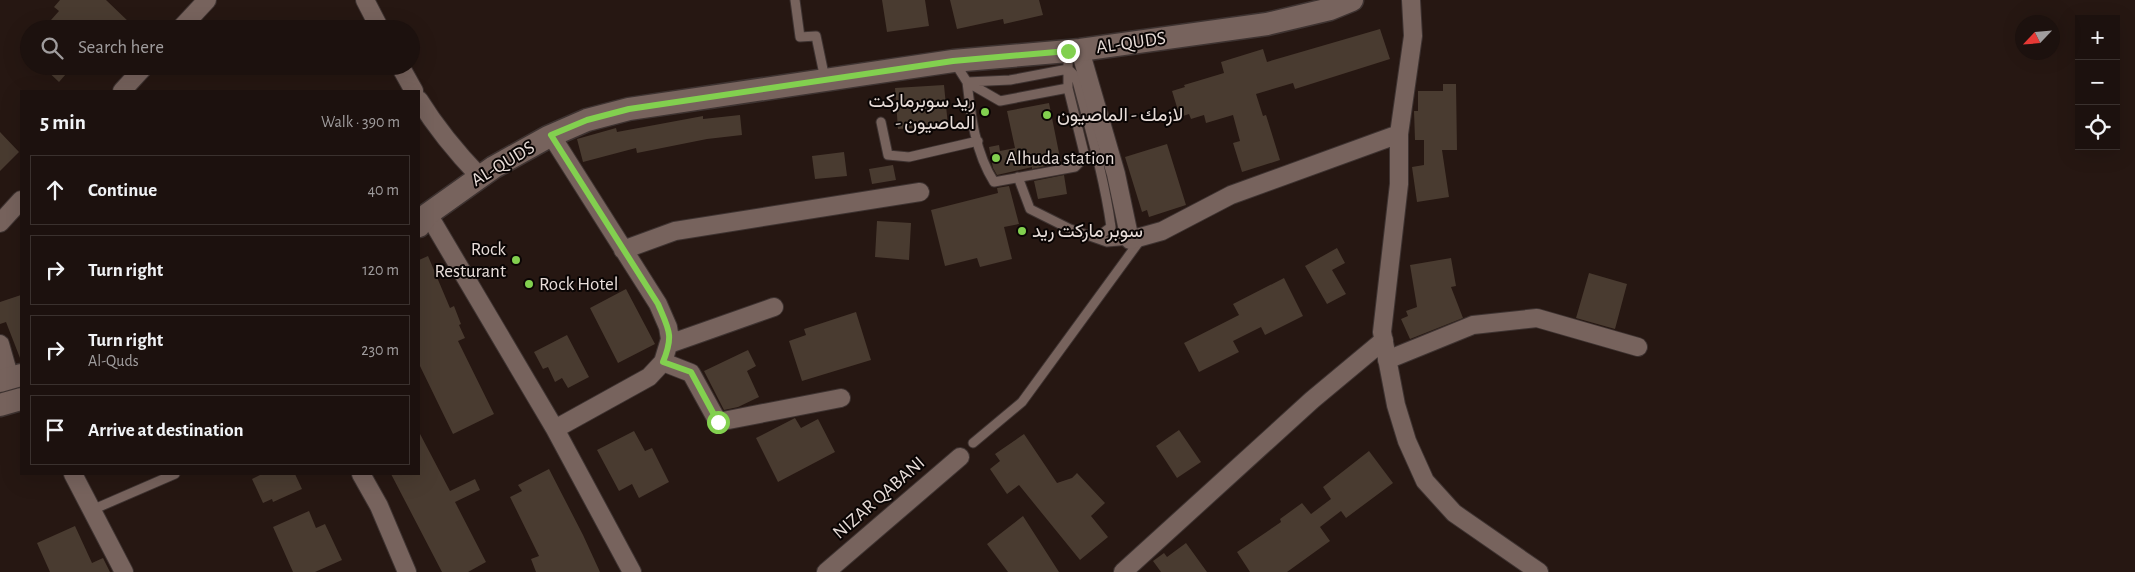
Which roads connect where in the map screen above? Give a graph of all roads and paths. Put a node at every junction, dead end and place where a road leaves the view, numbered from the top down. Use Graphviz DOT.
graph roads {
  1 [pos="207,0"];
  2 [pos="365,0"];
  3 [pos="795,0"];
  4 [pos="1352,0"];
  5 [pos="1411,0"];
  6 [pos="188,20"];
  7 [pos="375,20"];
  8 [pos="1072,57"];
  9 [pos="953,61"];
  10 [pos="137,75"];
  11 [pos="405,75"];
  12 [pos="825,80"];
  13 [pos="967,82"];
  14 [pos="1068,88"];
  15 [pos="123,90"];
  16 [pos="413,90"];
  17 [pos="420,102"];
  18 [pos="881,122"];
  19 [pos="1399,134"];
  20 [pos="551,135"];
  21 [pos="978,141"];
  22 [pos="1095,153"];
  23 [pos="1084,156"];
  24 [pos="480,177"];
  25 [pos="1018,177"];
  26 [pos="920,192"];
  27 [pos="20,201"];
  28 [pos="422,218"];
  29 [pos="0,222"];
  30 [pos="1096,238"];
  31 [pos="1136,238"];
  32 [pos="623,250"];
  33 [pos="774,307"];
  34 [pos="1384,340"];
  35 [pos="0,344"];
  36 [pos="669,344"];
  37 [pos="1638,348"];
  38 [pos="1387,360"];
  39 [pos="663,362"];
  40 [pos="10,378"];
  41 [pos="841,398"];
  42 [pos="20,399"];
  43 [pos="0,405"];
  44 [pos="555,429"];
  45 [pos="973,443"];
  46 [pos="960,457"];
  47 [pos="74,475"];
  48 [pos="172,475"];
  49 [pos="362,475"];
  50 [pos="92,510"];
  51 [pos="124,572"];
  52 [pos="407,572"];
  53 [pos="632,572"];
  54 [pos="826,572"];
  55 [pos="1123,572"];
  56 [pos="1539,572"];
  1 -- 6 [label="street"];
  2 -- 7 [label="street"];
  3 -- 12 [label="lane"];
  4 -- 8 [label="street, AL-QUDS"];
  5 -- 19 [label="street"];
  8 -- 9 [label="street, AL-QUDS"];
  8 -- 13 [label="lane"];
  8 -- 14 [label="lane"];
  8 -- 22 [label="lane"];
  8 -- 31 [label="street"];
  9 -- 12 [label="street, AL-QUDS"];
  9 -- 13 [label="lane"];
  10 -- 15 [label="street"];
  11 -- 16 [label="street"];
  12 -- 20 [label="street, AL-QUDS"];
  13 -- 14 [label="lane"];
  13 -- 21 [label="lane"];
  14 -- 23 [label="lane"];
  17 -- 24 [label="street"];
  18 -- 21 [label="lane"];
  19 -- 31 [label="street"];
  19 -- 34 [label="street"];
  20 -- 24 [label="street, AL-QUDS"];
  20 -- 32 [label="street"];
  21 -- 25 [label="lane"];
  22 -- 23 [label="lane"];
  22 -- 30 [label="lane"];
  23 -- 25 [label="lane"];
  24 -- 28 [label="street, AL-QUDS"];
  25 -- 30 [label="lane"];
  26 -- 32 [label="street"];
  27 -- 29 [label="street"];
  28 -- 44 [label="street"];
  30 -- 31 [label="lane"];
  31 -- 45 [label="lane"];
  32 -- 36 [label="street"];
  33 -- 36 [label="street"];
  34 -- 38 [label="street"];
  34 -- 55 [label="street"];
  35 -- 40 [label="street"];
  36 -- 39 [label="street"];
  37 -- 38 [label="street"];
  38 -- 56 [label="street"];
  39 -- 41 [label="street"];
  39 -- 44 [label="street"];
  42 -- 43 [label="street"];
  44 -- 53 [label="street"];
  46 -- 54 [label="street, NIZAR QABANI"];
  47 -- 50 [label="street"];
  48 -- 50 [label="lane"];
  49 -- 52 [label="street"];
  50 -- 51 [label="street"];
}
